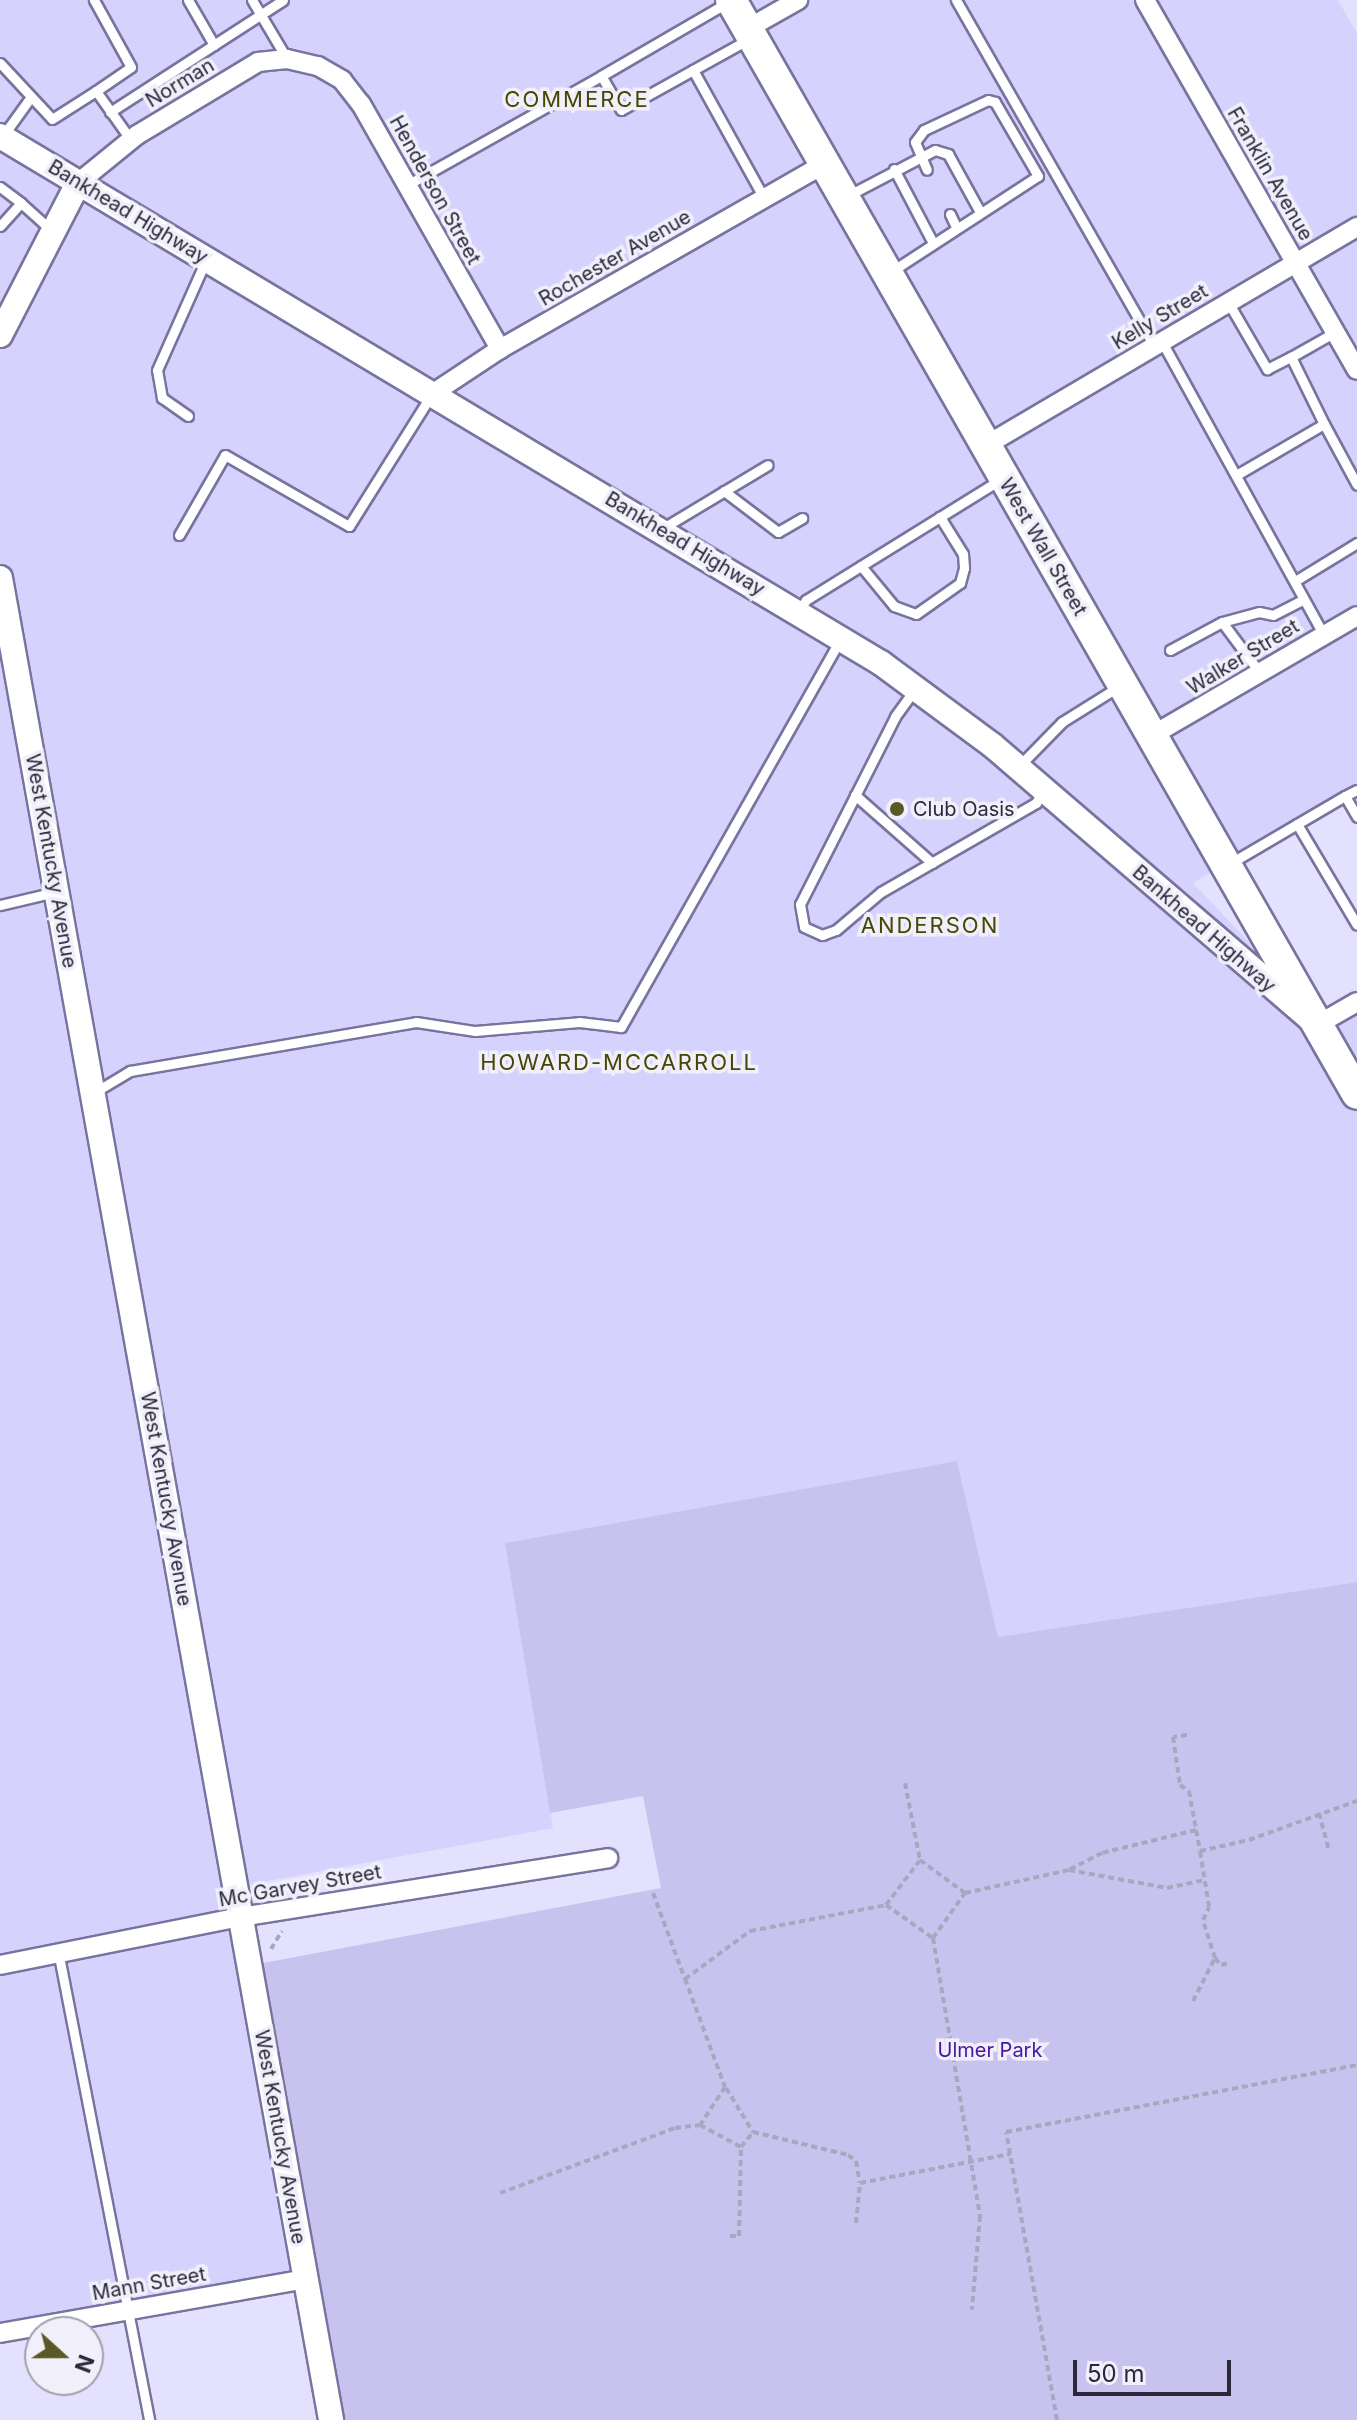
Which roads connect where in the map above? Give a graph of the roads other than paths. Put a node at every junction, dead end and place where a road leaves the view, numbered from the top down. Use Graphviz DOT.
graph roads {
  1 [pos="94,0"];
  2 [pos="188,0"];
  3 [pos="252,0"];
  4 [pos="283,0"];
  5 [pos="730,0"];
  6 [pos="798,0"];
  7 [pos="956,0"];
  8 [pos="1145,0"];
  9 [pos="260,15"];
  10 [pos="749,33"];
  11 [pos="214,45"];
  12 [pos="287,59"];
  13 [pos="0,63"];
  14 [pos="318,66"];
  15 [pos="693,70"];
  16 [pos="601,76"];
  17 [pos="96,91"];
  18 [pos="1010,93"];
  19 [pos="30,98"];
  20 [pos="995,102"];
  21 [pos="110,112"];
  22 [pos="131,140"];
  23 [pos="4,142"];
  24 [pos="920,156"];
  25 [pos="822,165"];
  26 [pos="894,169"];
  27 [pos="1052,169"];
  28 [pos="927,170"];
  29 [pos="1038,176"];
  30 [pos="78,183"];
  31 [pos="407,185"];
  32 [pos="0,187"];
  33 [pos="764,198"];
  34 [pos="842,199"];
  35 [pos="21,203"];
  36 [pos="980,212"];
  37 [pos="950,214"];
  38 [pos="0,226"];
  39 [pos="956,227"];
  40 [pos="1357,227"];
  41 [pos="53,232"];
  42 [pos="933,243"];
  43 [pos="206,259"];
  44 [pos="1295,263"];
  45 [pos="886,275"];
  46 [pos="1228,302"];
  47 [pos="1335,332"];
  48 [pos="0,335"];
  49 [pos="1158,344"];
  50 [pos="500,349"];
  51 [pos="1291,357"];
  52 [pos="1357,370"];
  53 [pos="432,394"];
  54 [pos="188,416"];
  55 [pos="1324,424"];
  56 [pos="985,446"];
  57 [pos="768,465"];
  58 [pos="1238,474"];
  59 [pos="1003,478"];
  60 [pos="1357,485"];
  61 [pos="724,491"];
  62 [pos="940,517"];
  63 [pos="802,518"];
  64 [pos="660,530"];
  65 [pos="179,535"];
  66 [pos="1357,543"];
  67 [pos="861,566"];
  68 [pos="0,578"];
  69 [pos="1295,581"];
  70 [pos="1303,600"];
  71 [pos="798,611"];
  72 [pos="1357,616"];
  73 [pos="1222,622"];
  74 [pos="1324,635"];
  75 [pos="841,638"];
  76 [pos="1170,650"];
  77 [pos="1260,673"];
  78 [pos="1122,684"];
  79 [pos="915,688"];
  80 [pos="1151,736"];
  81 [pos="1018,767"];
  82 [pos="1044,789"];
  83 [pos="1357,790"];
  84 [pos="855,795"];
  85 [pos="1345,796"];
  86 [pos="1357,817"];
  87 [pos="1297,824"];
  88 [pos="932,863"];
  89 [pos="1226,866"];
  90 [pos="57,892"];
  91 [pos="0,905"];
  92 [pos="1357,925"];
  93 [pos="1357,1002"];
  94 [pos="1317,1025"];
  95 [pos="93,1093"];
  96 [pos="1357,1094"];
  97 [pos="608,1858"];
  98 [pos="241,1917"];
  99 [pos="59,1956"];
  100 [pos="0,1965"];
  101 [pos="305,2279"];
  102 [pos="131,2310"];
  103 [pos="0,2333"];
  104 [pos="149,2420"];
  105 [pos="331,2420"];
  1 -- 17 [label="lane"];
  2 -- 11 [label="lane"];
  3 -- 9 [label="lane"];
  4 -- 9 [label="lane"];
  5 -- 10 [label="main road, West Wall Street"];
  5 -- 16 [label="lane"];
  6 -- 10 [label="street"];
  7 -- 18 [label="lane"];
  8 -- 44 [label="street, Franklin Avenue"];
  9 -- 11 [label="lane"];
  9 -- 12 [label="lane"];
  10 -- 15 [label="lane"];
  10 -- 25 [label="main road, West Wall Street"];
  11 -- 21 [label="lane"];
  12 -- 14 [label="street, Norman"];
  12 -- 22 [label="street, Norman"];
  13 -- 19 [label="lane"];
  14 -- 31 [label="street, Henderson Street"];
  15 -- 16 [label="lane"];
  15 -- 33 [label="lane"];
  16 -- 31 [label="lane"];
  17 -- 19 [label="lane"];
  17 -- 21 [label="lane"];
  18 -- 20 [label="lane"];
  18 -- 27 [label="lane"];
  19 -- 23 [label="lane"];
  20 -- 24 [label="lane"];
  20 -- 29 [label="lane"];
  21 -- 22 [label="lane"];
  22 -- 30 [label="street, Norman"];
  23 -- 30 [label="street, Bankhead Highway"];
  24 -- 26 [label="lane"];
  24 -- 28 [label="lane"];
  24 -- 36 [label="lane"];
  25 -- 33 [label="street, Rochester Avenue"];
  25 -- 34 [label="main road, West Wall Street"];
  26 -- 34 [label="lane"];
  26 -- 42 [label="lane"];
  27 -- 29 [label="lane"];
  27 -- 49 [label="lane"];
  29 -- 36 [label="lane"];
  30 -- 41 [label="street"];
  30 -- 43 [label="street, Bankhead Highway"];
  31 -- 50 [label="street, Henderson Street"];
  32 -- 35 [label="lane"];
  33 -- 50 [label="street, Rochester Avenue"];
  34 -- 45 [label="main road, West Wall Street"];
  35 -- 38 [label="lane"];
  35 -- 41 [label="lane"];
  36 -- 39 [label="lane"];
  37 -- 39 [label="lane"];
  39 -- 42 [label="lane"];
  40 -- 44 [label="street, Kelly Street"];
  41 -- 48 [label="street"];
  42 -- 45 [label="lane"];
  43 -- 53 [label="street, Bankhead Highway"];
  43 -- 54 [label="lane"];
  44 -- 46 [label="street, Kelly Street"];
  44 -- 47 [label="street, Franklin Avenue"];
  45 -- 56 [label="main road, West Wall Street"];
  46 -- 49 [label="street, Kelly Street"];
  46 -- 51 [label="lane"];
  47 -- 51 [label="lane"];
  47 -- 52 [label="street, Franklin Avenue"];
  49 -- 56 [label="street, Kelly Street"];
  49 -- 58 [label="lane"];
  50 -- 53 [label="street, Rochester Avenue"];
  51 -- 55 [label="lane"];
  53 -- 64 [label="street, Bankhead Highway"];
  53 -- 65 [label="lane"];
  55 -- 58 [label="lane"];
  55 -- 60 [label="lane"];
  56 -- 59 [label="main road, West Wall Street"];
  57 -- 61 [label="lane"];
  58 -- 69 [label="lane"];
  59 -- 62 [label="lane"];
  59 -- 78 [label="main road, West Wall Street"];
  61 -- 63 [label="lane"];
  61 -- 64 [label="lane"];
  62 -- 67 [label="lane"];
  62 -- 67 [label="lane"];
  64 -- 71 [label="street, Bankhead Highway"];
  66 -- 69 [label="lane"];
  67 -- 71 [label="lane"];
  68 -- 90 [label="street, West Kentucky Avenue"];
  69 -- 70 [label="lane"];
  70 -- 73 [label="lane"];
  70 -- 74 [label="lane"];
  71 -- 75 [label="street, Bankhead Highway"];
  72 -- 74 [label="street, Walker Street"];
  73 -- 76 [label="lane"];
  73 -- 77 [label="lane"];
  74 -- 77 [label="street, Walker Street"];
  75 -- 79 [label="street, Bankhead Highway"];
  75 -- 95 [label="lane"];
  77 -- 80 [label="street, Walker Street"];
  78 -- 80 [label="main road, West Wall Street"];
  78 -- 81 [label="lane"];
  79 -- 81 [label="street, Bankhead Highway"];
  79 -- 84 [label="lane"];
  80 -- 89 [label="main road, West Wall Street"];
  81 -- 82 [label="street, Bankhead Highway"];
  82 -- 88 [label="lane"];
  82 -- 94 [label="street, Bankhead Highway"];
  83 -- 85 [label="lane"];
  84 -- 88 [label="lane"];
  84 -- 88 [label="lane"];
  85 -- 86 [label="lane"];
  85 -- 87 [label="lane"];
  87 -- 89 [label="lane"];
  87 -- 92 [label="lane"];
  89 -- 94 [label="main road, West Wall Street"];
  90 -- 91 [label="lane"];
  90 -- 95 [label="street, West Kentucky Avenue"];
  93 -- 94 [label="street"];
  94 -- 96 [label="main road, West Wall Street"];
  95 -- 98 [label="street, West Kentucky Avenue"];
  97 -- 98 [label="street, Mc Garvey Street"];
  98 -- 99 [label="street, Mc Garvey Street"];
  98 -- 101 [label="street, West Kentucky Avenue"];
  99 -- 100 [label="street, Mc Garvey Street"];
  99 -- 102 [label="lane"];
  101 -- 102 [label="street, Mann Street"];
  101 -- 105 [label="street, West Kentucky Avenue"];
  102 -- 103 [label="street, Mann Street"];
  102 -- 104 [label="lane"];
}
